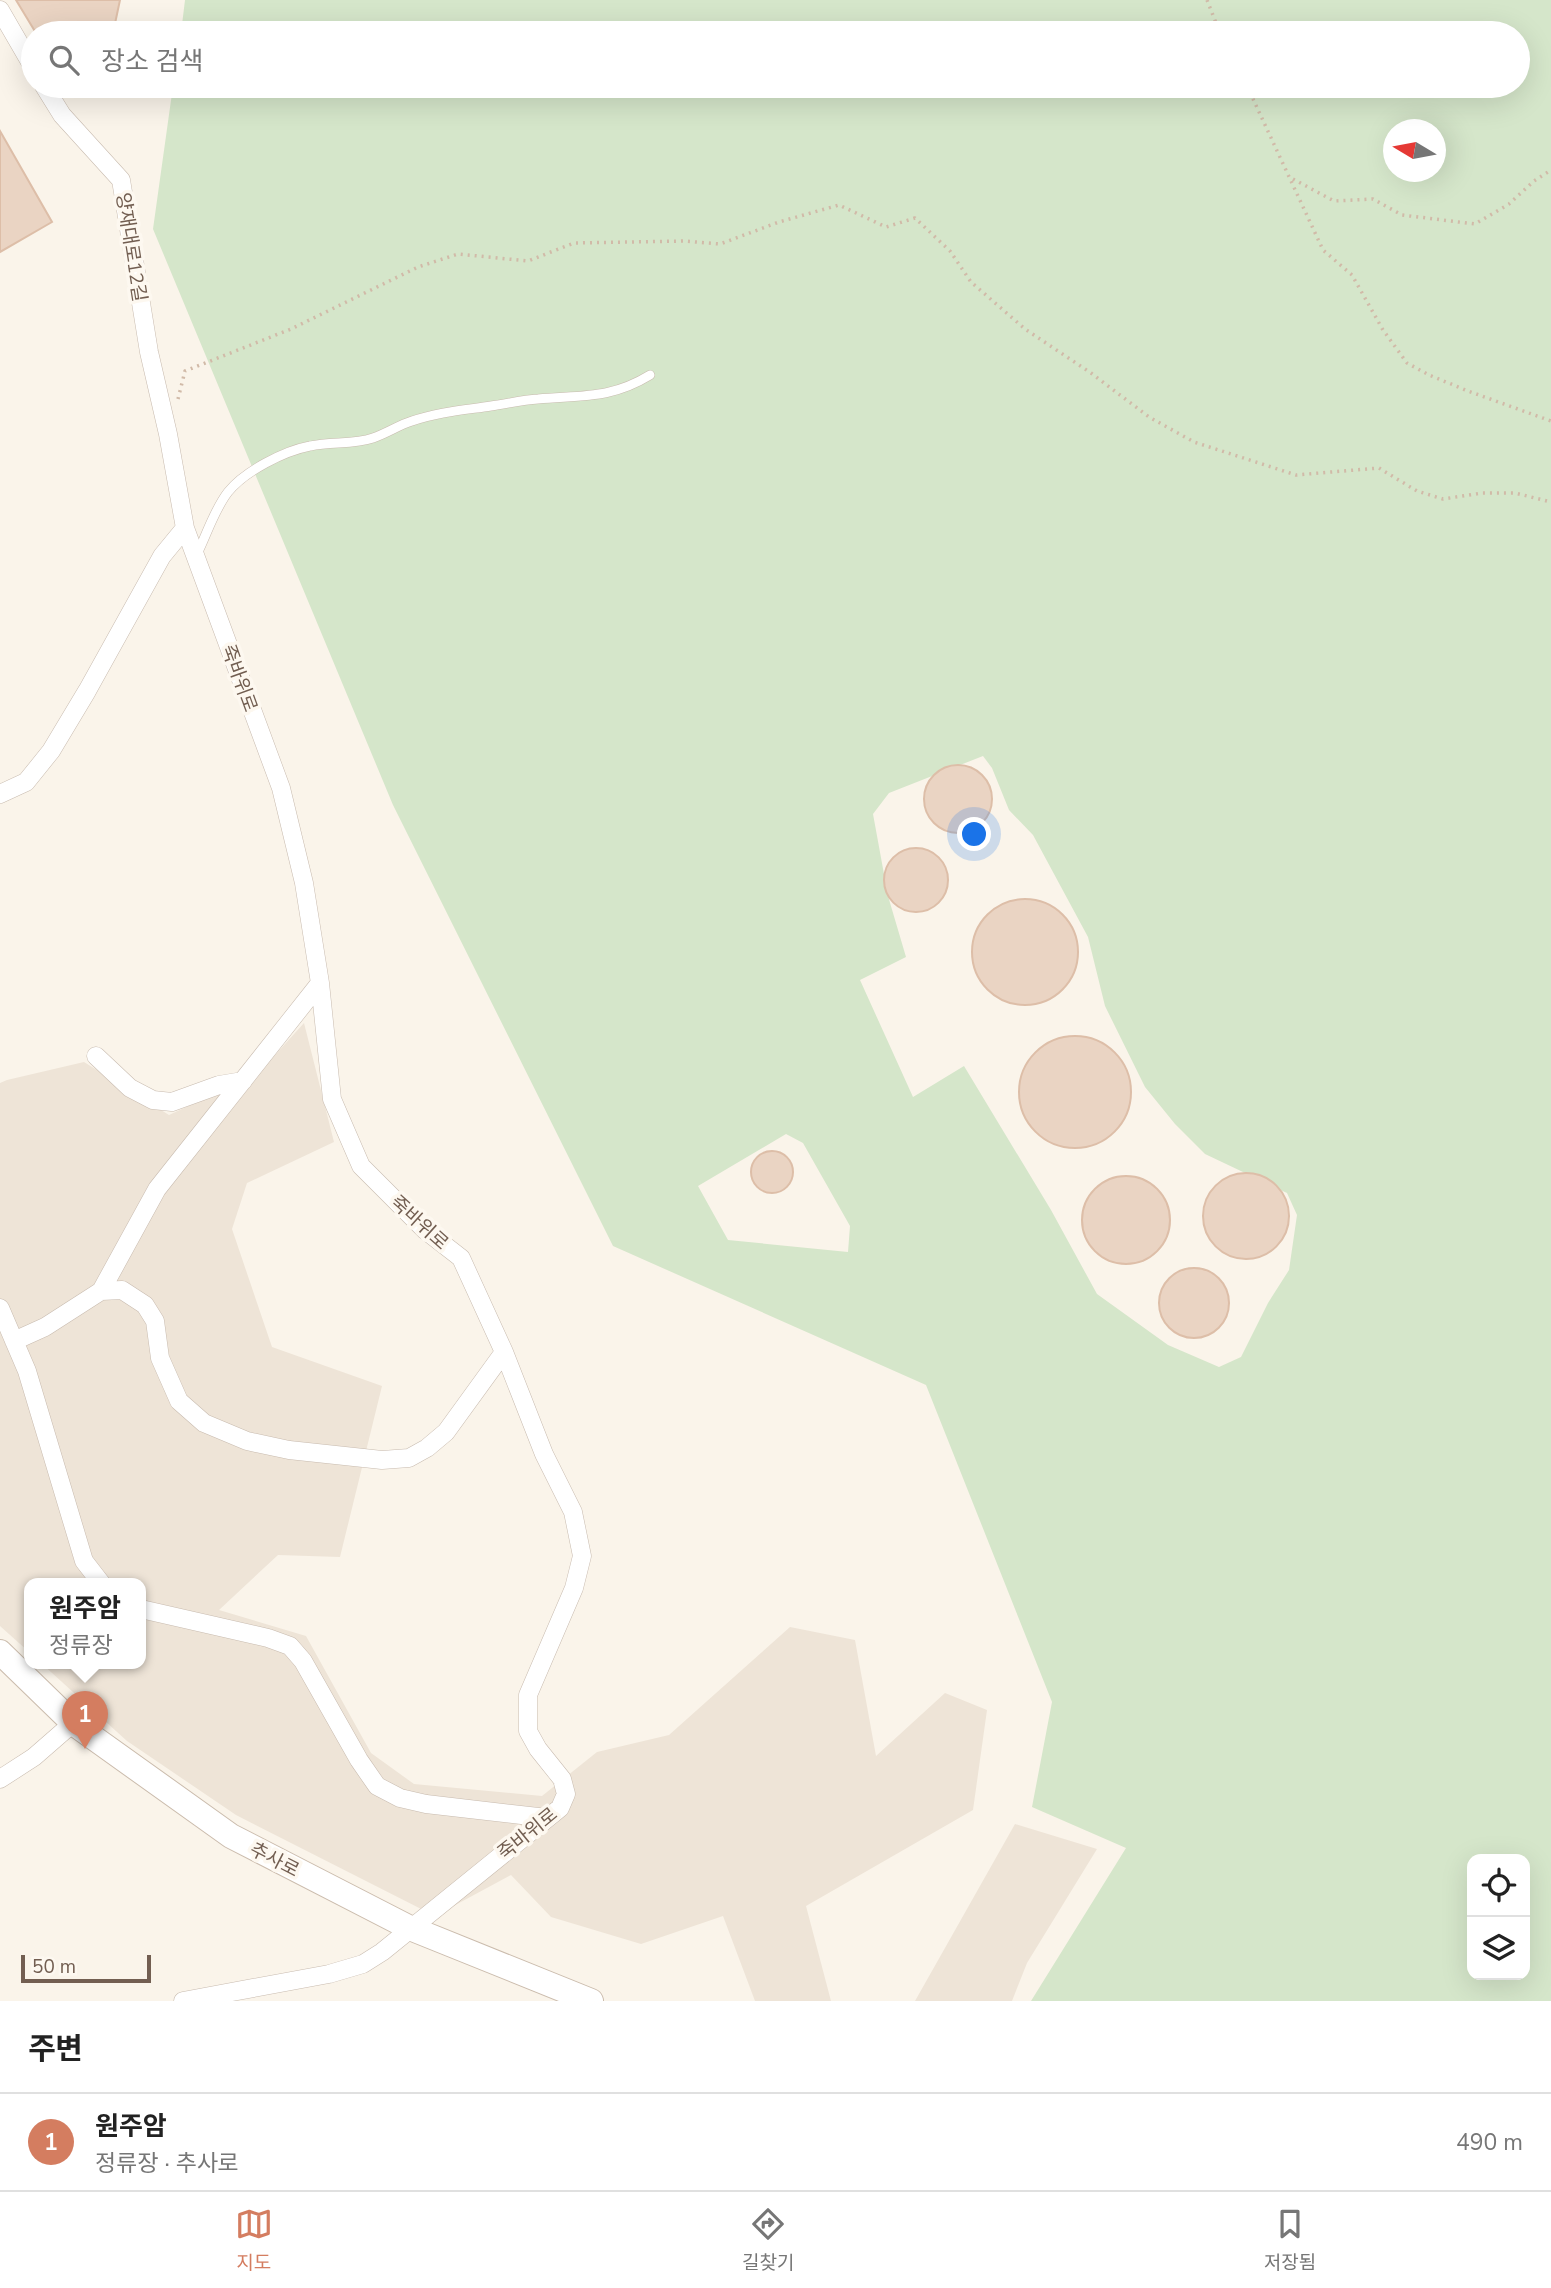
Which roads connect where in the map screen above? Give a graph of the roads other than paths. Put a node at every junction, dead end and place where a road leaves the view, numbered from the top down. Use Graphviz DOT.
graph roads {
  1 [pos="0,10"];
  2 [pos="21,46"];
  3 [pos="51,98"];
  4 [pos="650,375"];
  5 [pos="167,434"];
  6 [pos="185,528"];
  7 [pos="195,556"];
  8 [pos="0,793"];
  9 [pos="320,984"];
  10 [pos="96,1056"];
  11 [pos="243,1081"];
  12 [pos="101,1291"];
  13 [pos="0,1308"];
  14 [pos="14,1341"];
  15 [pos="504,1352"];
  16 [pos="97,1578"];
  17 [pos="146,1610"];
  18 [pos="0,1652"];
  19 [pos="73,1723"];
  20 [pos="0,1779"];
  21 [pos="547,1818"];
  22 [pos="410,1928"];
  23 [pos="183,2001"];
  24 [pos="591,2001"];
  1 -- 2 [label="street"];
  3 -- 5 [label="street, 양재대로12길"];
  4 -- 7 [label="lane"];
  5 -- 6 [label="street, 죽바위로"];
  6 -- 7 [label="street, 죽바위로"];
  6 -- 8 [label="street"];
  7 -- 9 [label="street, 죽바위로"];
  9 -- 11 [label="street"];
  9 -- 15 [label="street, 죽바위로"];
  10 -- 11 [label="street"];
  11 -- 12 [label="street"];
  12 -- 14 [label="street"];
  12 -- 15 [label="street"];
  13 -- 14 [label="street"];
  14 -- 16 [label="street"];
  15 -- 21 [label="street, 죽바위로"];
  17 -- 21 [label="street"];
  18 -- 19 [label="street, 추사로"];
  19 -- 20 [label="street"];
  19 -- 22 [label="street, 추사로"];
  21 -- 22 [label="street, 죽바위로"];
  22 -- 23 [label="street, 죽바위로"];
  22 -- 24 [label="street, 추사로"];
}
